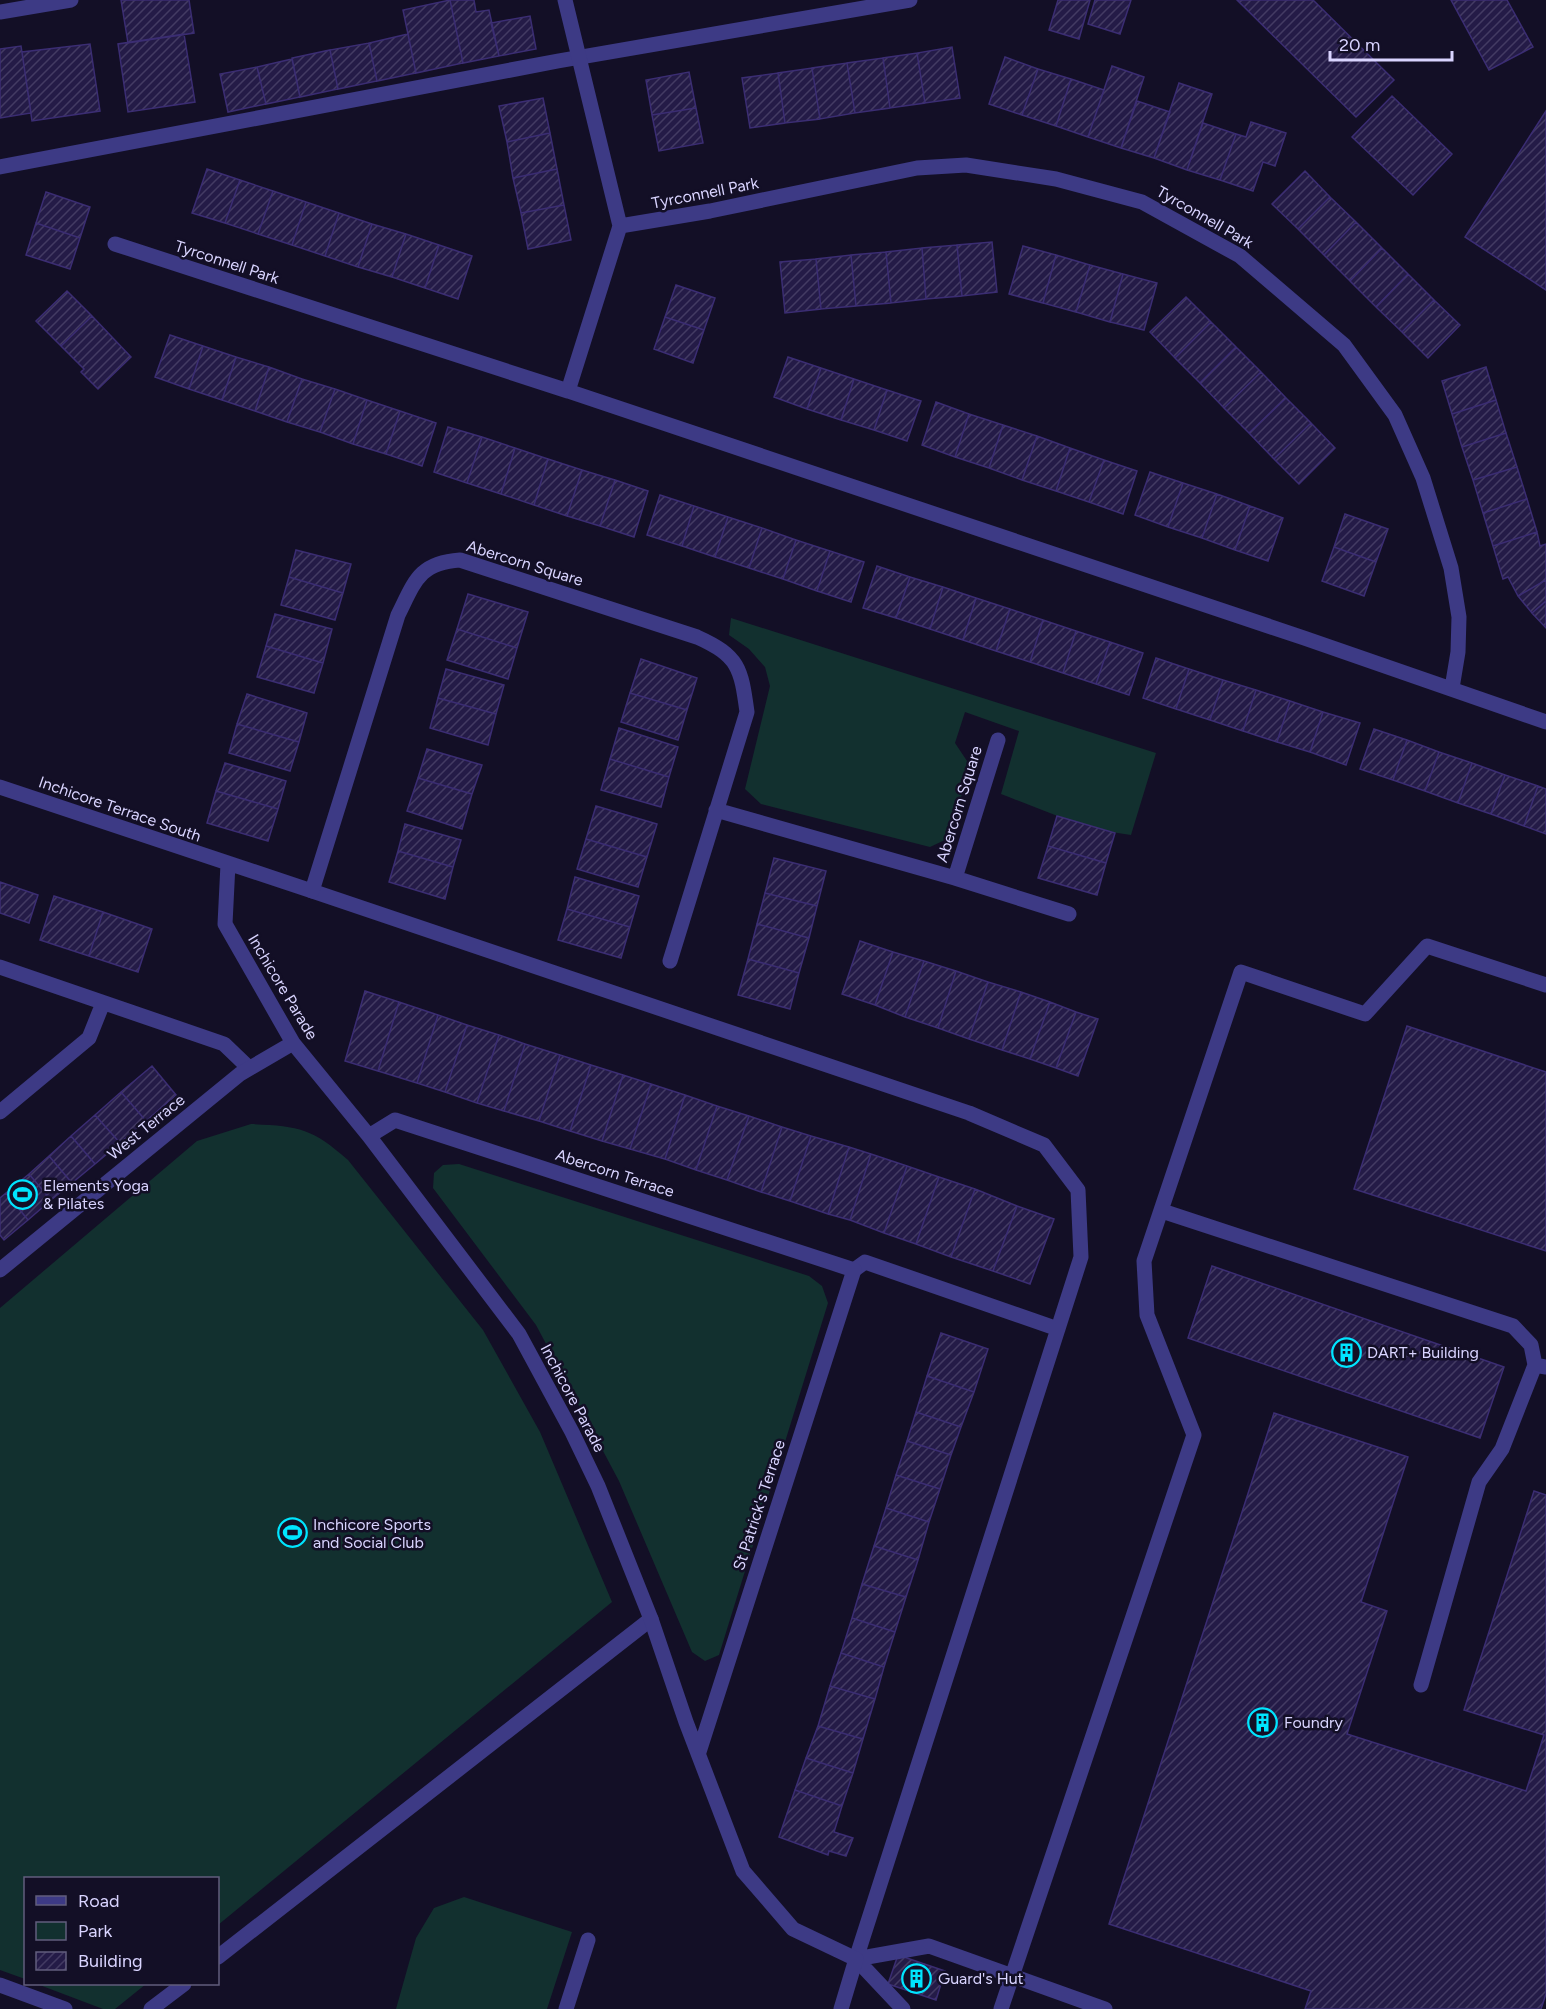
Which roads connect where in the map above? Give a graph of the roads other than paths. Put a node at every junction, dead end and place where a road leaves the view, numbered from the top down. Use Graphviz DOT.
graph roads {
  1 [pos="71,0"];
  2 [pos="565,0"];
  3 [pos="910,0"];
  4 [pos="36,3"];
  5 [pos="0,12"];
  6 [pos="578,58"];
  7 [pos="0,167"];
  8 [pos="620,226"];
  9 [pos="115,244"];
  10 [pos="568,390"];
  11 [pos="1452,688"];
  12 [pos="1546,722"];
  13 [pos="998,740"];
  14 [pos="0,787"];
  15 [pos="716,810"];
  16 [pos="228,864"];
  17 [pos="955,878"];
  18 [pos="312,891"];
  19 [pos="1069,914"];
  20 [pos="670,961"];
  21 [pos="0,968"];
  22 [pos="1546,986"];
  23 [pos="103,1003"];
  24 [pos="293,1043"];
  25 [pos="249,1068"];
  26 [pos="0,1112"];
  27 [pos="369,1136"];
  28 [pos="1162,1211"];
  29 [pos="0,1270"];
  30 [pos="854,1270"];
  31 [pos="1058,1329"];
  32 [pos="1541,1366"];
  33 [pos="651,1619"];
  34 [pos="1421,1685"];
  35 [pos="699,1752"];
  36 [pos="588,1940"];
  37 [pos="219,1956"];
  38 [pos="856,1959"];
  39 [pos="1012,1977"];
  40 [pos="0,1985"];
  41 [pos="181,1985"];
  42 [pos="65,2009"];
  43 [pos="151,2009"];
  44 [pos="566,2009"];
  45 [pos="841,2009"];
  46 [pos="903,2009"];
  47 [pos="1001,2009"];
  48 [pos="1106,2009"];
  1 -- 4 [label="street"];
  2 -- 6 [label="street"];
  3 -- 6 [label="street"];
  4 -- 5 [label="street"];
  6 -- 7 [label="street"];
  6 -- 8 [label="street"];
  8 -- 10 [label="street"];
  8 -- 11 [label="street, Tyrconnell Park"];
  9 -- 10 [label="street, Tyrconnell Park"];
  10 -- 11 [label="street, Tyrconnell Park"];
  11 -- 12 [label="street, Tyrconnell Park"];
  13 -- 17 [label="street, Abercorn Square"];
  14 -- 16 [label="street, Inchicore Terrace South"];
  15 -- 17 [label="street, Abercorn Square"];
  15 -- 18 [label="street, Abercorn Square"];
  15 -- 20 [label="street, Abercorn Square"];
  16 -- 18 [label="street"];
  16 -- 24 [label="street, Inchicore Parade"];
  17 -- 19 [label="street, Abercorn Square"];
  18 -- 31 [label="street"];
  21 -- 23 [label="street"];
  22 -- 28 [label="street"];
  23 -- 25 [label="street"];
  23 -- 26 [label="street"];
  24 -- 25 [label="street, West Terrace"];
  24 -- 27 [label="street, Inchicore Parade"];
  25 -- 29 [label="street, West Terrace"];
  27 -- 30 [label="street, Abercorn Terrace"];
  27 -- 33 [label="street, Inchicore Parade"];
  28 -- 32 [label="street"];
  28 -- 39 [label="street"];
  30 -- 31 [label="street"];
  30 -- 35 [label="street, St Patrick's Terrace"];
  31 -- 38 [label="street"];
  32 -- 34 [label="street"];
  33 -- 35 [label="street, Inchicore Parade"];
  33 -- 37 [label="street"];
  35 -- 38 [label="street, Inchicore Parade"];
  36 -- 44 [label="street"];
  38 -- 39 [label="street"];
  38 -- 45 [label="street"];
  38 -- 46 [label="street"];
  39 -- 47 [label="street"];
  39 -- 48 [label="street"];
  40 -- 42 [label="street"];
  41 -- 43 [label="street"];
}
